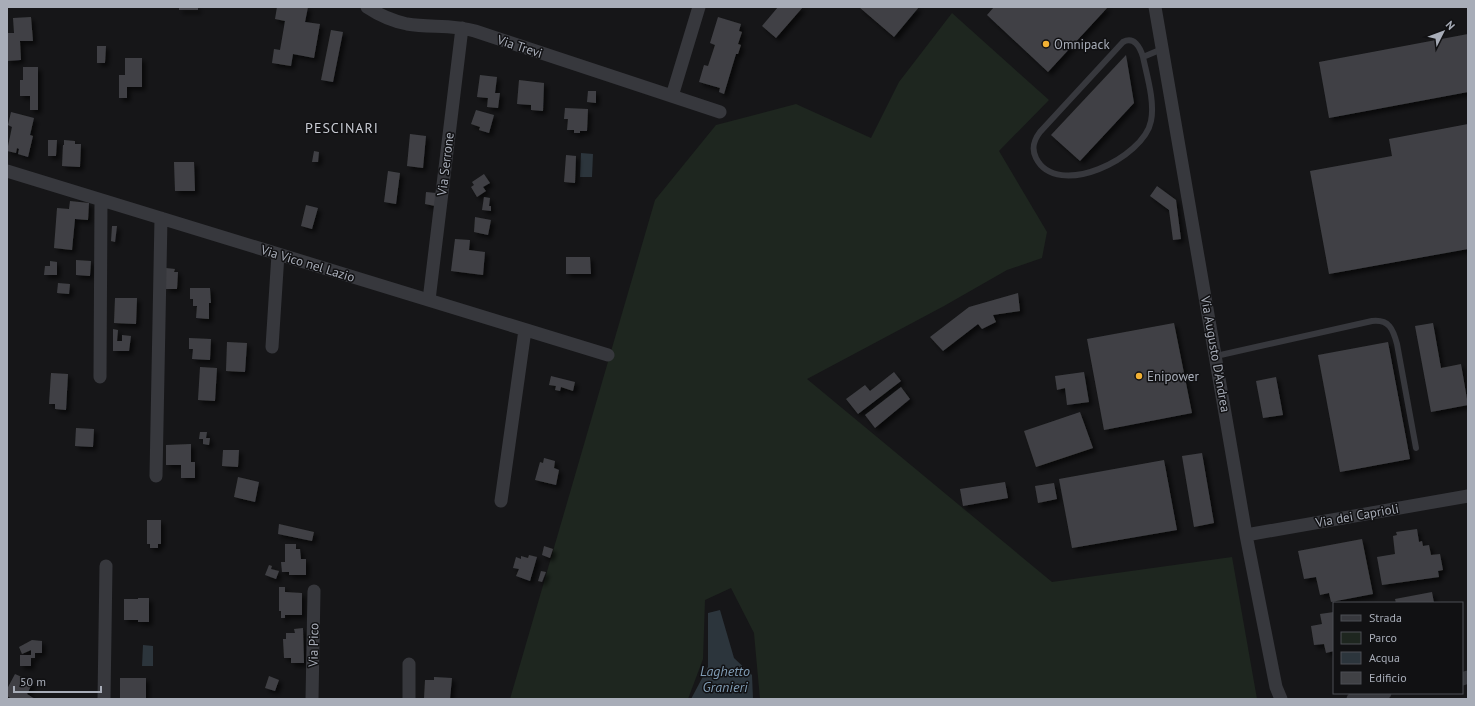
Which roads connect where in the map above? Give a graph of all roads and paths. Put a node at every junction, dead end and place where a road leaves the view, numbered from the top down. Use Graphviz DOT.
graph roads {
  1 [pos="367,7"];
  2 [pos="699,7"];
  3 [pos="1155,7"];
  4 [pos="462,28"];
  5 [pos="1162,49"];
  6 [pos="1143,57"];
  7 [pos="672,96"];
  8 [pos="720,112"];
  9 [pos="7,171"];
  10 [pos="102,200"];
  11 [pos="161,218"];
  12 [pos="278,254"];
  13 [pos="429,300"];
  14 [pos="525,330"];
  15 [pos="272,347"];
  16 [pos="608,355"];
  17 [pos="1216,356"];
  18 [pos="100,377"];
  19 [pos="1416,448"];
  20 [pos="156,476"];
  21 [pos="1468,496"];
  22 [pos="501,501"];
  23 [pos="1246,535"];
  24 [pos="106,566"];
  25 [pos="314,591"];
  26 [pos="409,664"];
  27 [pos="1380,694"];
  28 [pos="104,699"];
  29 [pos="312,699"];
  30 [pos="408,699"];
  31 [pos="1281,699"];
  32 [pos="1353,699"];
  1 -- 4 [label="street, Via Trevi"];
  2 -- 7 [label="street"];
  3 -- 5 [label="street, Via Augusto D'Andrea"];
  4 -- 7 [label="street, Via Trevi"];
  4 -- 13 [label="street, Via Serrone"];
  5 -- 6 [label="lane"];
  5 -- 17 [label="street, Via Augusto D'Andrea"];
  6 -- 6 [label="lane"];
  7 -- 8 [label="street, Via Trevi"];
  9 -- 10 [label="street, Via Vico nel Lazio"];
  10 -- 11 [label="street, Via Vico nel Lazio"];
  10 -- 18 [label="street"];
  11 -- 12 [label="street, Via Vico nel Lazio"];
  11 -- 20 [label="street"];
  12 -- 13 [label="street, Via Vico nel Lazio"];
  12 -- 15 [label="street"];
  13 -- 14 [label="street, Via Vico nel Lazio"];
  14 -- 16 [label="street, Via Vico nel Lazio"];
  14 -- 22 [label="street"];
  17 -- 19 [label="lane"];
  17 -- 23 [label="street, Via Augusto D'Andrea"];
  21 -- 23 [label="street, Via dei Caprioli"];
  23 -- 31 [label="street, Via Augusto D'Andrea"];
  24 -- 28 [label="street"];
  25 -- 29 [label="street, Via Pico"];
  26 -- 30 [label="street"];
  27 -- 32 [label="street"];
}
